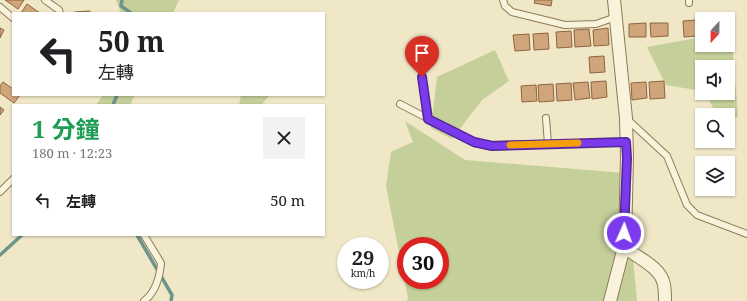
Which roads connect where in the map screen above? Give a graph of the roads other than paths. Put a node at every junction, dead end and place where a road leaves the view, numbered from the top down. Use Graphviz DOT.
graph roads {
  1 [pos="45,0"];
  2 [pos="503,0"];
  3 [pos="614,0"];
  4 [pos="0,7"];
  5 [pos="60,12"];
  6 [pos="12,17"];
  7 [pos="616,17"];
  8 [pos="422,77"];
  9 [pos="400,104"];
  10 [pos="546,118"];
  11 [pos="626,118"];
  12 [pos="428,119"];
  13 [pos="626,142"];
  14 [pos="548,144"];
  15 [pos="12,180"];
  16 [pos="0,192"];
  17 [pos="747,234"];
  18 [pos="145,236"];
  19 [pos="624,244"];
  20 [pos="144,301"];
  21 [pos="610,301"];
  22 [pos="665,301"];
  1 -- 5 [label="lane"];
  2 -- 7 [label="lane"];
  3 -- 7 [label="street"];
  4 -- 6 [label="lane"];
  7 -- 11 [label="street"];
  8 -- 12 [label="lane"];
  9 -- 12 [label="lane"];
  10 -- 14 [label="lane"];
  11 -- 13 [label="street"];
  11 -- 17 [label="lane"];
  12 -- 14 [label="lane"];
  13 -- 14 [label="lane"];
  13 -- 19 [label="street"];
  15 -- 16 [label="lane"];
  18 -- 20 [label="lane"];
  19 -- 21 [label="street"];
  19 -- 22 [label="street"];
}
